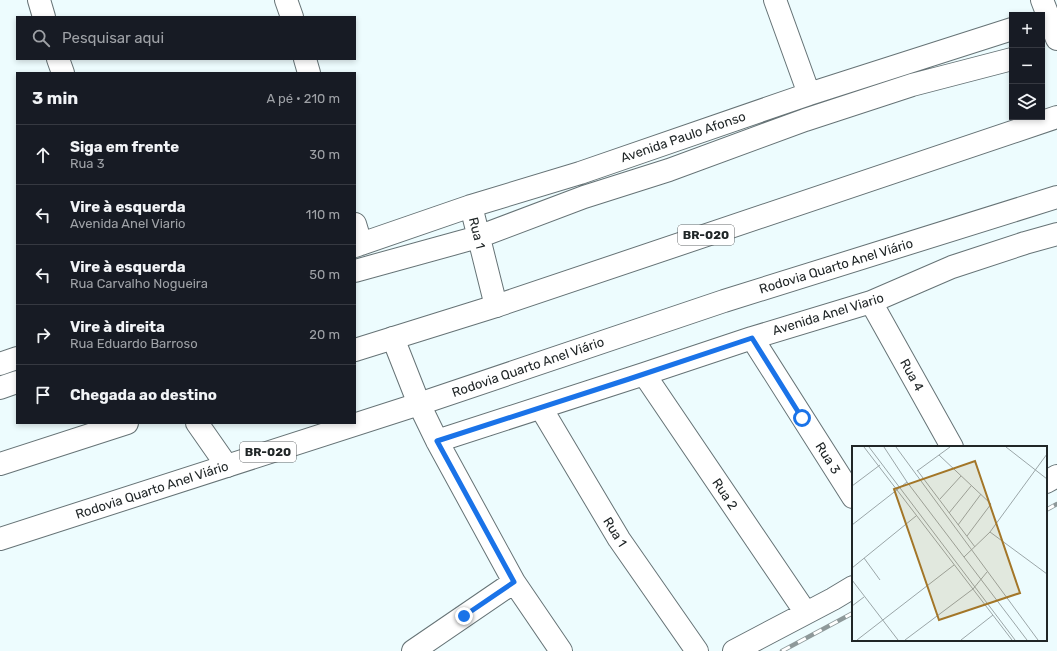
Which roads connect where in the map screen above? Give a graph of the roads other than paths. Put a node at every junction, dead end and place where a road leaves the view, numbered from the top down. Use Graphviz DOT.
graph roads {
  1 [pos="39,0"];
  2 [pos="286,0"];
  3 [pos="775,0"];
  4 [pos="1048,13"];
  5 [pos="44,16"];
  6 [pos="292,16"];
  7 [pos="1009,30"];
  8 [pos="1057,39"];
  9 [pos="1057,44"];
  10 [pos="1045,48"];
  11 [pos="58,60"];
  12 [pos="304,60"];
  13 [pos="1009,60"];
  14 [pos="63,72"];
  15 [pos="309,72"];
  16 [pos="809,94"];
  17 [pos="1057,118"];
  18 [pos="1057,197"];
  19 [pos="471,206"];
  20 [pos="1057,234"];
  21 [pos="478,237"];
  22 [pos="357,238"];
  23 [pos="356,272"];
  24 [pos="871,302"];
  25 [pos="496,306"];
  26 [pos="393,338"];
  27 [pos="752,338"];
  28 [pos="356,350"];
  29 [pos="16,358"];
  30 [pos="0,364"];
  31 [pos="644,374"];
  32 [pos="16,382"];
  33 [pos="0,388"];
  34 [pos="419,404"];
  35 [pos="541,408"];
  36 [pos="124,424"];
  37 [pos="198,424"];
  38 [pos="437,441"];
  39 [pos="951,446"];
  40 [pos="0,464"];
  41 [pos="227,466"];
  42 [pos="1057,476"];
  43 [pos="1047,481"];
  44 [pos="852,495"];
  45 [pos="0,539"];
  46 [pos="514,582"];
  47 [pos="852,587"];
  48 [pos="806,613"];
  49 [pos="413,651"];
  50 [pos="562,651"];
  51 [pos="697,651"];
  52 [pos="734,651"];
  1 -- 5 [label="main road"];
  2 -- 6 [label="main road"];
  3 -- 16 [label="main road"];
  4 -- 8 [label="main road"];
  7 -- 16 [label="main road, Avenida Paulo Afonso"];
  9 -- 10 [label="main road"];
  11 -- 14 [label="main road"];
  12 -- 15 [label="main road"];
  13 -- 21 [label="main road, Avenida Paulo Afonso"];
  16 -- 19 [label="main road, Avenida Paulo Afonso"];
  17 -- 25 [label="main road, BR-020"];
  18 -- 34 [label="main road, Rodovia Quarto Anel Viário / BR-020"];
  19 -- 21 [label="main road, Rua 1"];
  19 -- 22 [label="main road, Avenida Paulo Afonso"];
  20 -- 24 [label="main road, Avenida Anel Viario"];
  21 -- 23 [label="main road, Avenida Paulo Afonso"];
  21 -- 25 [label="main road, Rua 1"];
  24 -- 27 [label="main road, Avenida Anel Viario"];
  24 -- 39 [label="main road, Rua 4"];
  25 -- 26 [label="main road, BR-020"];
  26 -- 28 [label="main road, BR-020"];
  26 -- 34 [label="main road"];
  27 -- 31 [label="main road, Avenida Anel Viario"];
  27 -- 44 [label="main road, Rua 3"];
  29 -- 30 [label="main road"];
  31 -- 35 [label="main road, Avenida Anel Viario"];
  31 -- 48 [label="main road, Rua 2"];
  32 -- 33 [label="main road"];
  34 -- 38 [label="main road"];
  34 -- 41 [label="main road, Rodovia Quarto Anel Viário / BR-020"];
  35 -- 38 [label="main road, Avenida Anel Viario"];
  35 -- 51 [label="main road, Rua 1"];
  36 -- 40 [label="main road"];
  37 -- 41 [label="main road"];
  38 -- 46 [label="main road"];
  41 -- 45 [label="main road, Rodovia Quarto Anel Viário / BR-020"];
  42 -- 43 [label="main road"];
  46 -- 49 [label="main road"];
  46 -- 50 [label="main road"];
  47 -- 48 [label="main road"];
  48 -- 52 [label="main road"];
}
